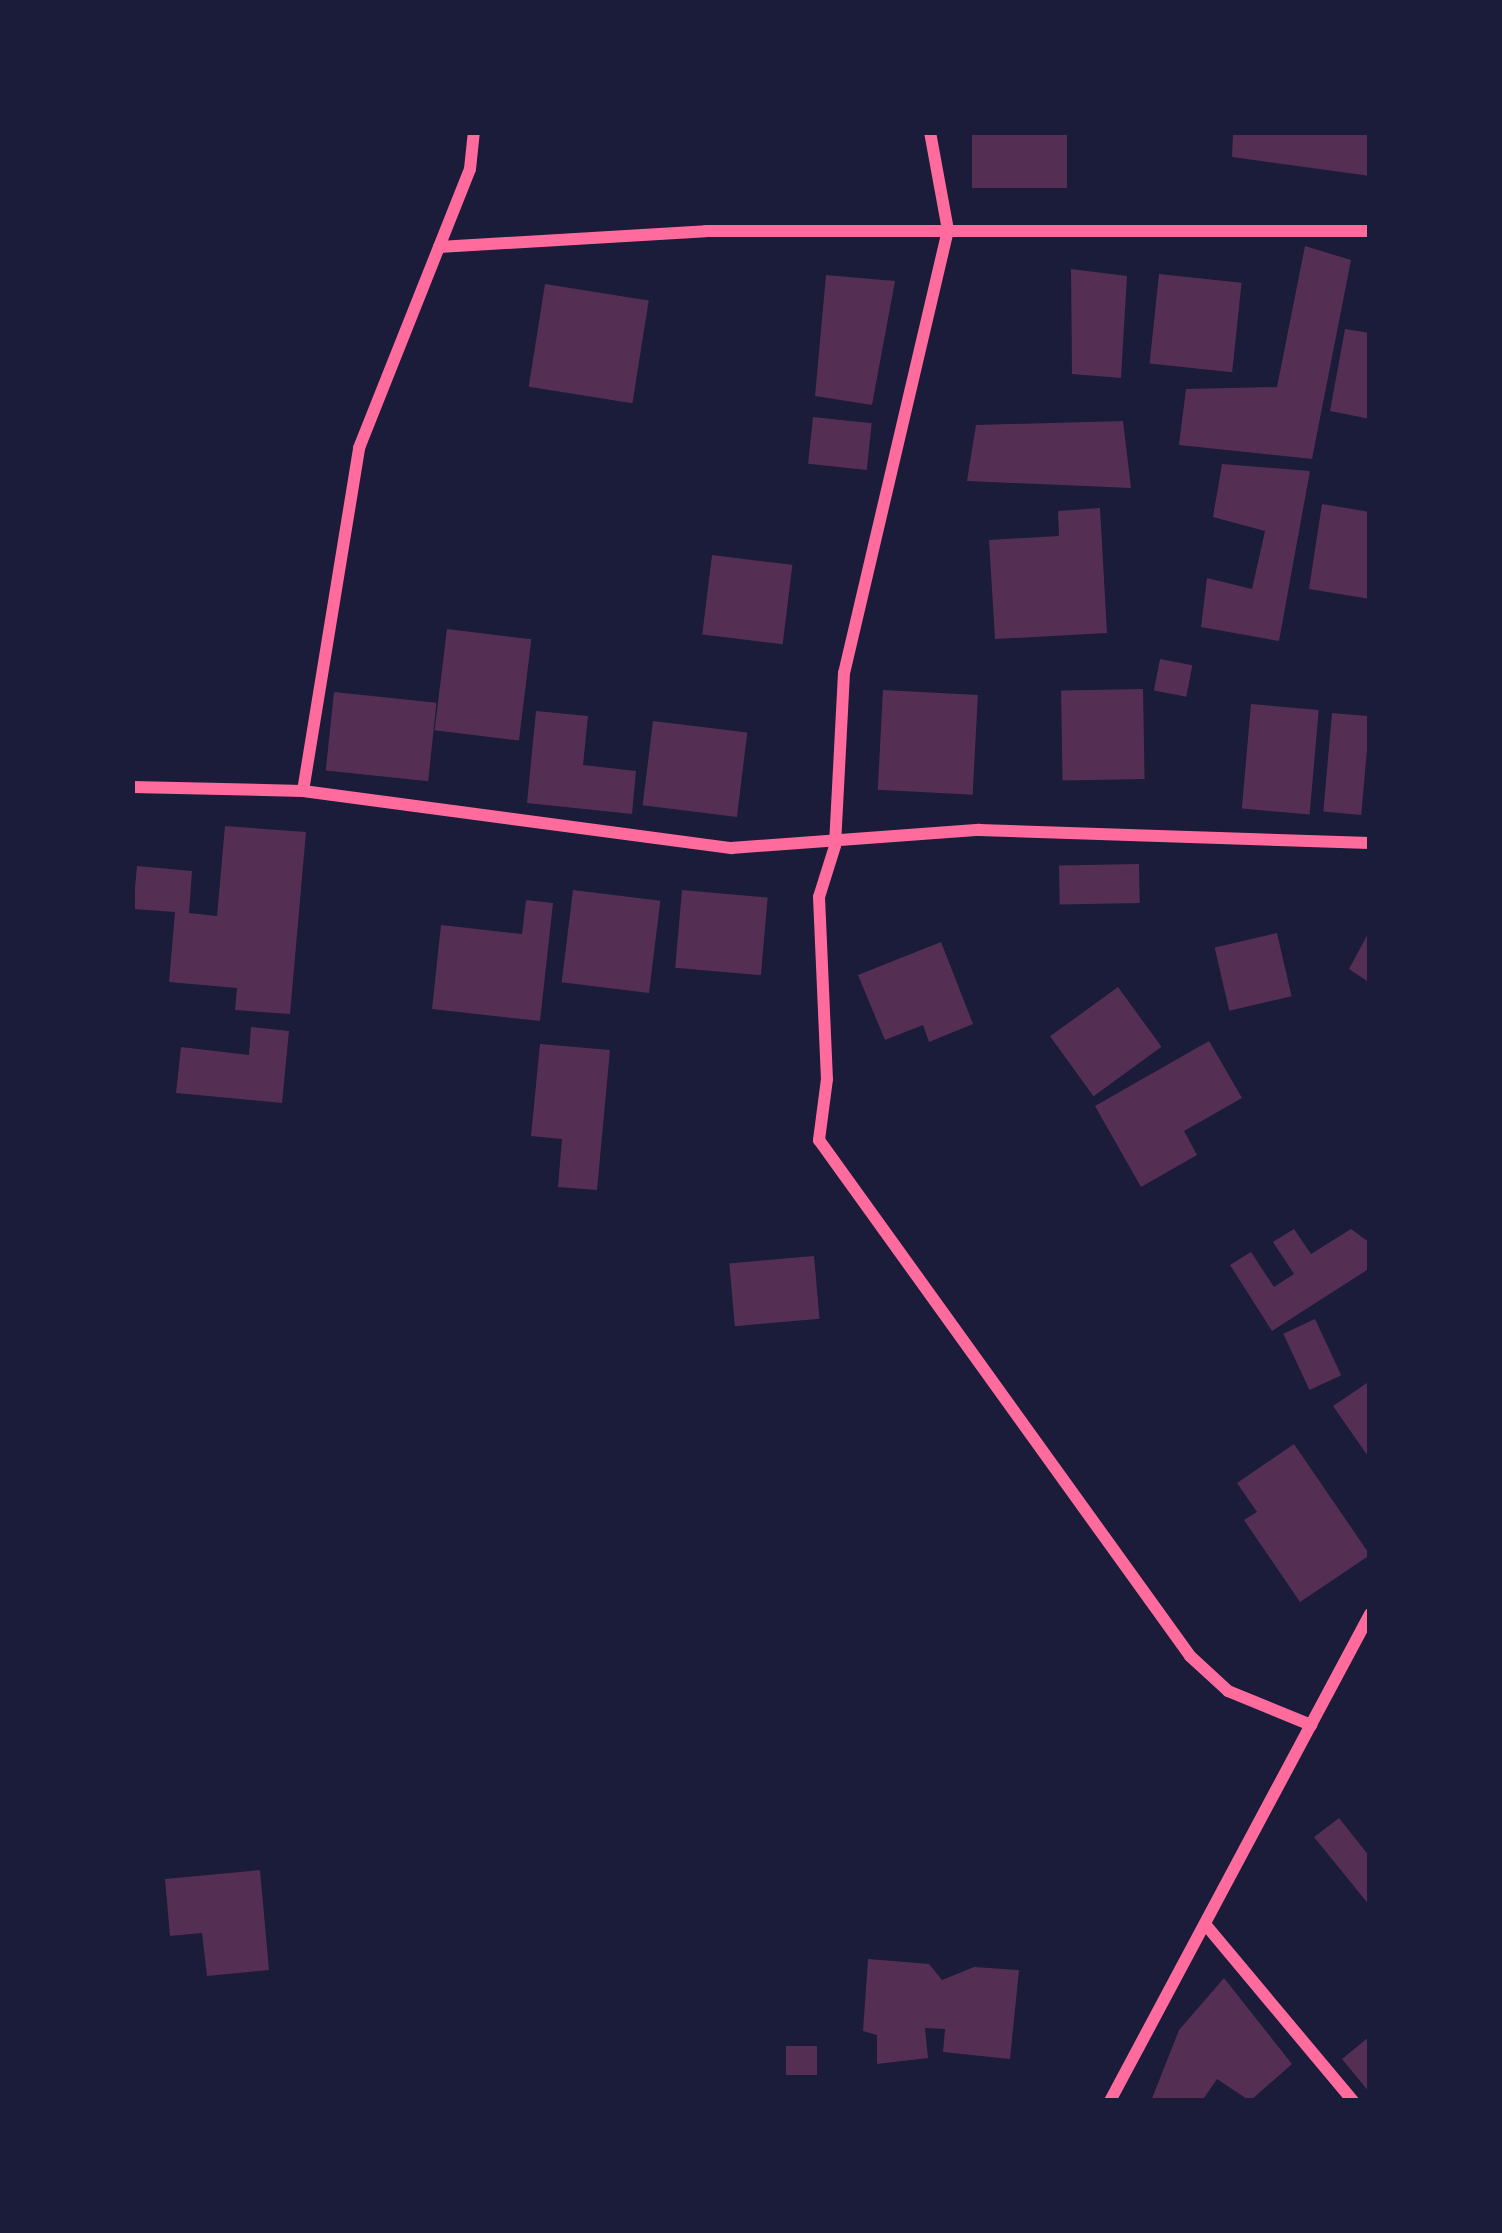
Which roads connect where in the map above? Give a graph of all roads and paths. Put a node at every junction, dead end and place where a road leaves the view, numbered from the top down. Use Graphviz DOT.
graph roads {
  1 [pos="474,132"];
  2 [pos="930,132"];
  3 [pos="948,230"];
  4 [pos="1370,231"];
  5 [pos="439,247"];
  6 [pos="132,787"];
  7 [pos="303,791"];
  8 [pos="1370,843"];
  9 [pos="836,846"];
  10 [pos="1370,1614"];
  11 [pos="1311,1725"];
  12 [pos="1205,1924"];
  13 [pos="1110,2101"];
  14 [pos="1353,2101"];
  1 -- 5 [label="street"];
  2 -- 3 [label="street"];
  3 -- 4 [label="street"];
  3 -- 5 [label="street"];
  3 -- 9 [label="street"];
  5 -- 7 [label="street"];
  6 -- 7 [label="street"];
  7 -- 9 [label="street"];
  8 -- 9 [label="street"];
  9 -- 11 [label="street"];
  10 -- 11 [label="street"];
  11 -- 12 [label="street"];
  12 -- 13 [label="street"];
  12 -- 14 [label="street"];
}
